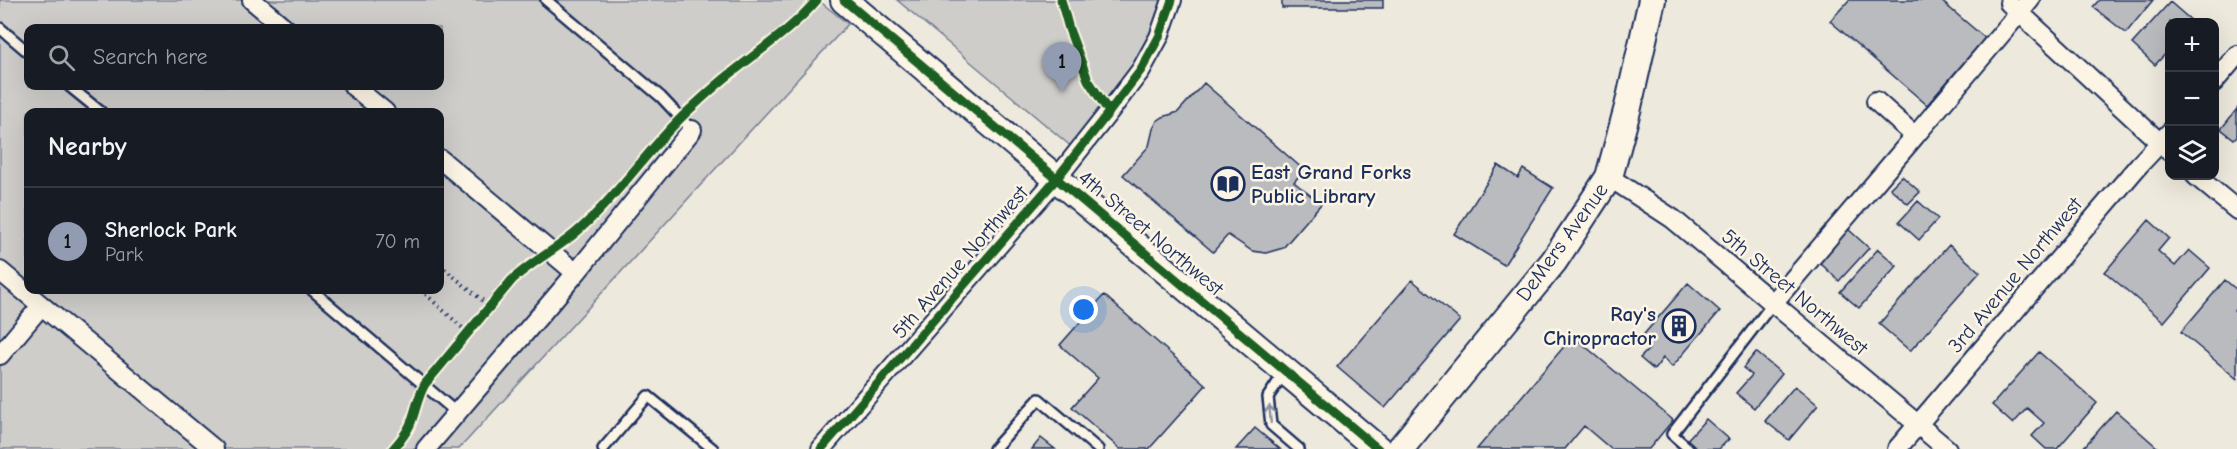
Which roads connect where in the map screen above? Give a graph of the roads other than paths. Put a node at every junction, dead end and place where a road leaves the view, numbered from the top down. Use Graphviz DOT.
graph roads {
  1 [pos="252,0"];
  2 [pos="546,0"];
  3 [pos="844,0"];
  4 [pos="1172,0"];
  5 [pos="1652,0"];
  6 [pos="2020,5"];
  7 [pos="280,24"];
  8 [pos="0,28"];
  9 [pos="24,49"];
  10 [pos="2237,55"];
  11 [pos="2219,76"];
  12 [pos="74,90"];
  13 [pos="358,90"];
  14 [pos="1876,101"];
  15 [pos="96,108"];
  16 [pos="380,108"];
  17 [pos="692,130"];
  18 [pos="1915,136"];
  19 [pos="2165,142"];
  20 [pos="2165,144"];
  21 [pos="444,162"];
  22 [pos="1609,177"];
  23 [pos="1057,178"];
  24 [pos="2201,180"];
  25 [pos="2237,210"];
  26 [pos="0,271"];
  27 [pos="576,273"];
  28 [pos="24,291"];
  29 [pos="27,294"];
  30 [pos="317,294"];
  31 [pos="1773,303"];
  32 [pos="41,306"];
  33 [pos="0,355"];
  34 [pos="1286,371"];
  35 [pos="457,413"];
  36 [pos="1918,425"];
  37 [pos="214,449"];
  38 [pos="426,449"];
  39 [pos="603,449"];
  40 [pos="713,449"];
  41 [pos="820,449"];
  42 [pos="994,449"];
  43 [pos="1098,449"];
  44 [pos="1299,449"];
  45 [pos="1378,449"];
  46 [pos="1400,449"];
  47 [pos="1689,449"];
  48 [pos="1897,449"];
  49 [pos="1947,449"];
  1 -- 7 [label="street"];
  2 -- 17 [label="lane"];
  3 -- 23 [label="street, 4th Street Northwest"];
  4 -- 23 [label="street, 5th Avenue Northwest"];
  5 -- 22 [label="street, DeMers Avenue"];
  6 -- 18 [label="street"];
  6 -- 19 [label="street"];
  8 -- 9 [label="lane"];
  10 -- 11 [label="street"];
  12 -- 15 [label="lane"];
  13 -- 16 [label="street"];
  14 -- 18 [label="street"];
  17 -- 27 [label="street"];
  18 -- 31 [label="street"];
  20 -- 36 [label="street, 3rd Avenue Northwest"];
  21 -- 27 [label="street"];
  22 -- 31 [label="street, 5th Street Northwest"];
  22 -- 46 [label="street, DeMers Avenue"];
  23 -- 34 [label="street, 4th Street Northwest"];
  23 -- 41 [label="street, 5th Avenue Northwest"];
  24 -- 25 [label="street"];
  26 -- 28 [label="street"];
  27 -- 35 [label="street"];
  29 -- 32 [label="street"];
  30 -- 35 [label="lane"];
  31 -- 36 [label="street, 5th Street Northwest"];
  31 -- 47 [label="lane"];
  32 -- 33 [label="street"];
  32 -- 37 [label="street"];
  44 -- 34 [label="lane, one-way"];
  34 -- 45 [label="street, 4th Street Northwest"];
  35 -- 38 [label="street"];
  36 -- 48 [label="street, 3rd Avenue Northwest"];
  36 -- 49 [label="street, 5th Street Northwest"];
  39 -- 40 [label="lane"];
  42 -- 43 [label="lane"];
}
